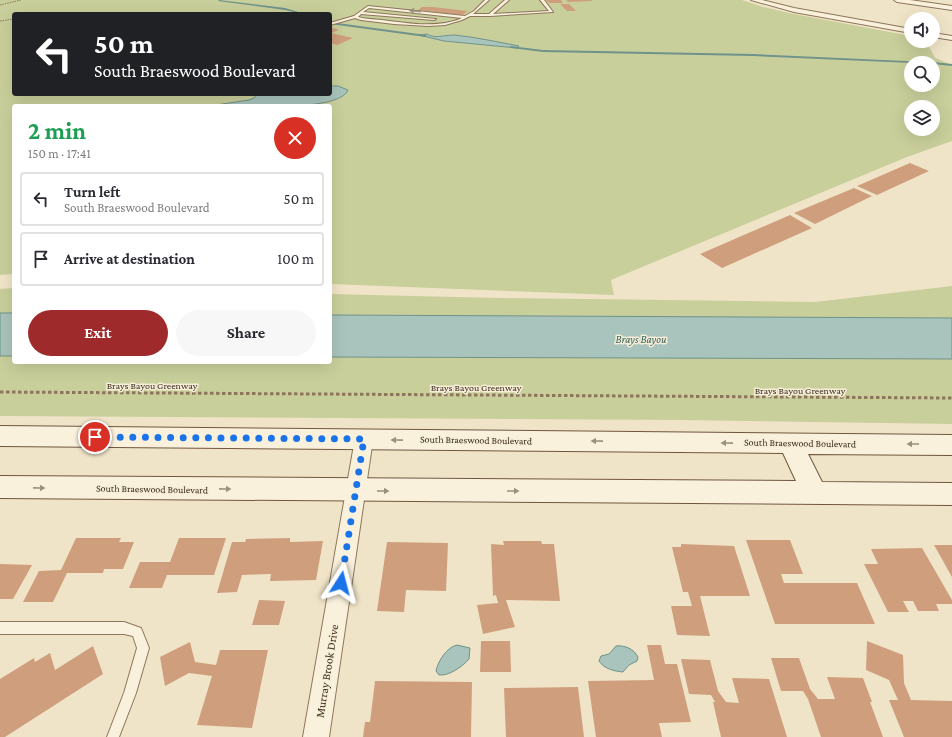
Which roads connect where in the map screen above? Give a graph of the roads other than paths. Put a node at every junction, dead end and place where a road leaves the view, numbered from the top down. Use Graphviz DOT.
graph roads {
  1 [pos="507,0"];
  2 [pos="542,0"];
  3 [pos="754,0"];
  4 [pos="897,0"];
  5 [pos="486,1"];
  6 [pos="491,3"];
  7 [pos="497,4"];
  8 [pos="503,4"];
  9 [pos="952,8"];
  10 [pos="361,12"];
  11 [pos="471,15"];
  12 [pos="490,15"];
  13 [pos="355,17"];
  14 [pos="467,17"];
  15 [pos="460,21"];
  16 [pos="332,24"];
  17 [pos="904,30"];
  18 [pos="940,36"];
  19 [pos="952,38"];
  20 [pos="0,436"];
  21 [pos="364,439"];
  22 [pos="790,443"];
  23 [pos="952,445"];
  24 [pos="0,487"];
  25 [pos="356,491"];
  26 [pos="814,492"];
  27 [pos="952,494"];
  28 [pos="0,628"];
  29 [pos="113,737"];
  30 [pos="316,737"];
  1 -- 8 [label="lane"];
  2 -- 12 [label="lane"];
  3 -- 17 [label="street"];
  4 -- 9 [label="street"];
  5 -- 6 [label="lane"];
  5 -- 11 [label="lane"];
  7 -- 8 [label="lane"];
  8 -- 12 [label="lane"];
  10 -- 13 [label="lane"];
  14 -- 10 [label="lane, one-way"];
  10 -- 15 [label="lane"];
  11 -- 12 [label="lane"];
  11 -- 14 [label="lane"];
  13 -- 15 [label="lane"];
  13 -- 16 [label="lane"];
  14 -- 15 [label="lane"];
  18 -- 19 [label="street"];
  20 -- 21 [label="main road, South Braeswood Boulevard"];
  22 -- 21 [label="main road, South Braeswood Boulevard, one-way"];
  21 -- 25 [label="street, Murray Brook Drive"];
  23 -- 22 [label="main road, South Braeswood Boulevard, one-way"];
  22 -- 26 [label="main road"];
  24 -- 25 [label="main road, South Braeswood Boulevard, one-way"];
  25 -- 26 [label="main road, South Braeswood Boulevard, one-way"];
  25 -- 30 [label="street, Murray Brook Drive"];
  26 -- 27 [label="main road, South Braeswood Boulevard"];
  28 -- 29 [label="lane"];
}
